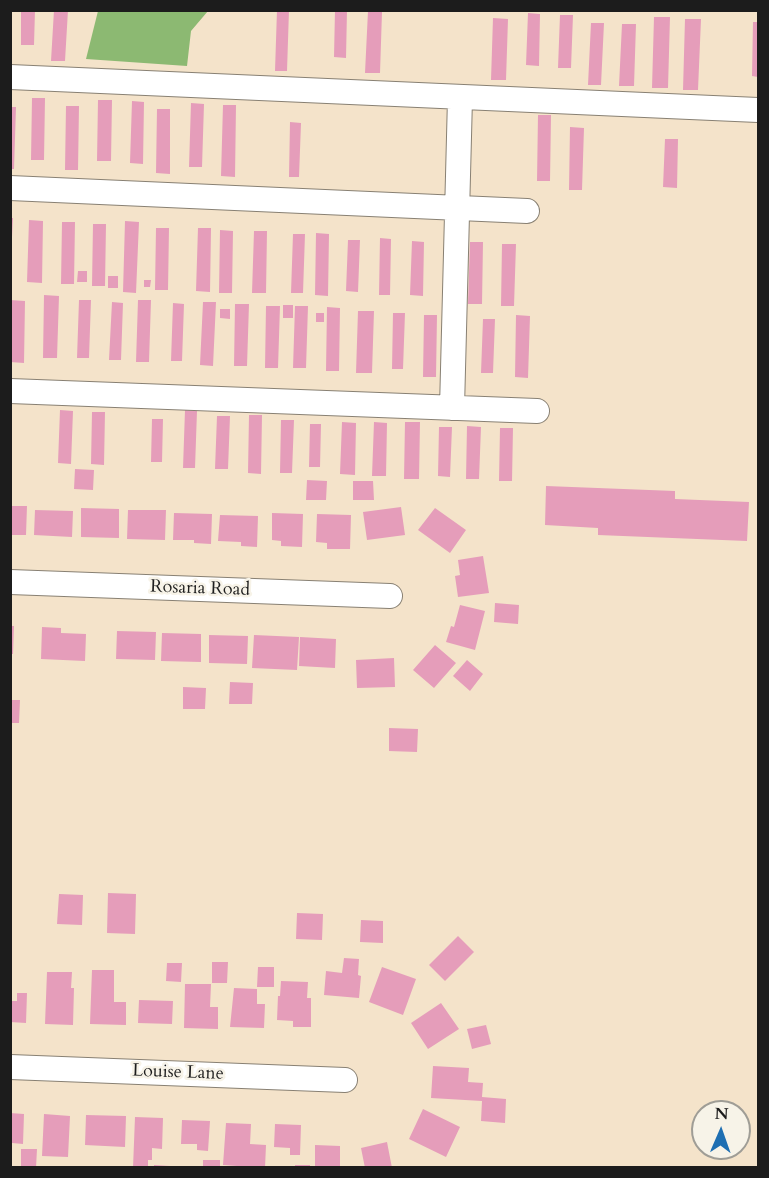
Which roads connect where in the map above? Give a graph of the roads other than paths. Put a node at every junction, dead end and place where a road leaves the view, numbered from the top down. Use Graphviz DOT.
graph roads {
  1 [pos="10,77"];
  2 [pos="460,98"];
  3 [pos="759,110"];
  4 [pos="10,188"];
  5 [pos="457,208"];
  6 [pos="527,211"];
  7 [pos="10,391"];
  8 [pos="452,408"];
  9 [pos="537,411"];
  10 [pos="10,582"];
  11 [pos="390,596"];
  12 [pos="10,1067"];
  13 [pos="345,1080"];
  1 -- 2 [label="street"];
  2 -- 3 [label="street"];
  2 -- 5 [label="street"];
  4 -- 5 [label="street"];
  5 -- 6 [label="street"];
  5 -- 8 [label="street"];
  7 -- 8 [label="street"];
  8 -- 9 [label="street"];
  10 -- 11 [label="street, Rosaria Road"];
  12 -- 13 [label="street, Louise Lane"];
}
